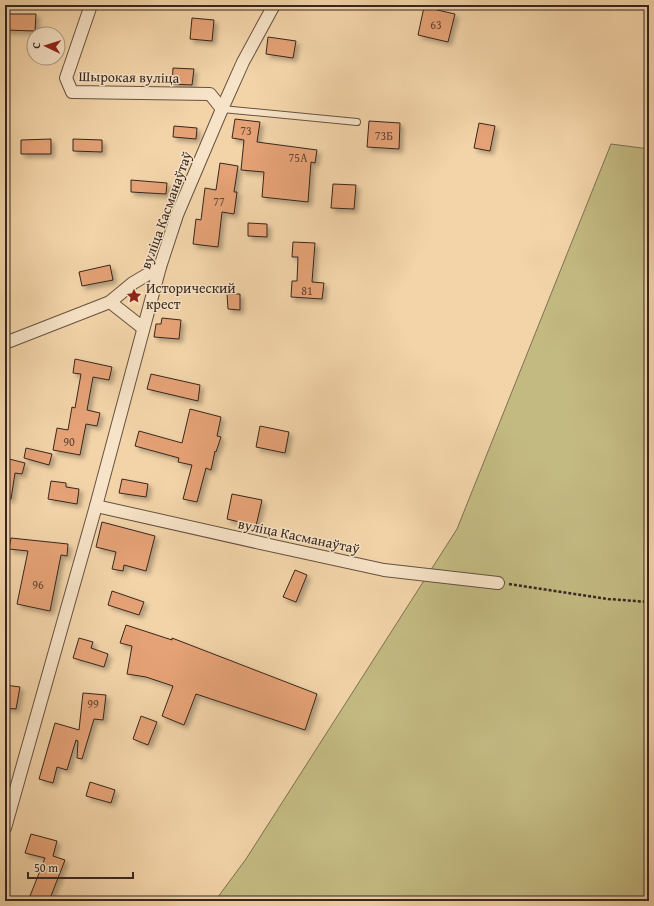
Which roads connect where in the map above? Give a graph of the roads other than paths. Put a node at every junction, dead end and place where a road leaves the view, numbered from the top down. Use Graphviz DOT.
graph roads {
  1 [pos="91,5"];
  2 [pos="274,5"];
  3 [pos="222,109"];
  4 [pos="357,122"];
  5 [pos="160,267"];
  6 [pos="110,302"];
  7 [pos="143,328"];
  8 [pos="5,343"];
  9 [pos="96,506"];
  10 [pos="498,583"];
  11 [pos="5,828"];
  1 -- 3 [label="street, Шырокая вуліца"];
  2 -- 3 [label="street, вуліца Касманаўтаў"];
  3 -- 4 [label="lane"];
  3 -- 5 [label="street, вуліца Касманаўтаў"];
  5 -- 6 [label="street"];
  5 -- 7 [label="street, вуліца Касманаўтаў"];
  6 -- 7 [label="street"];
  6 -- 8 [label="street"];
  7 -- 9 [label="street, вуліца Касманаўтаў"];
  9 -- 10 [label="street, вуліца Касманаўтаў"];
  9 -- 11 [label="street, вуліца Касманаўтаў"];
}
